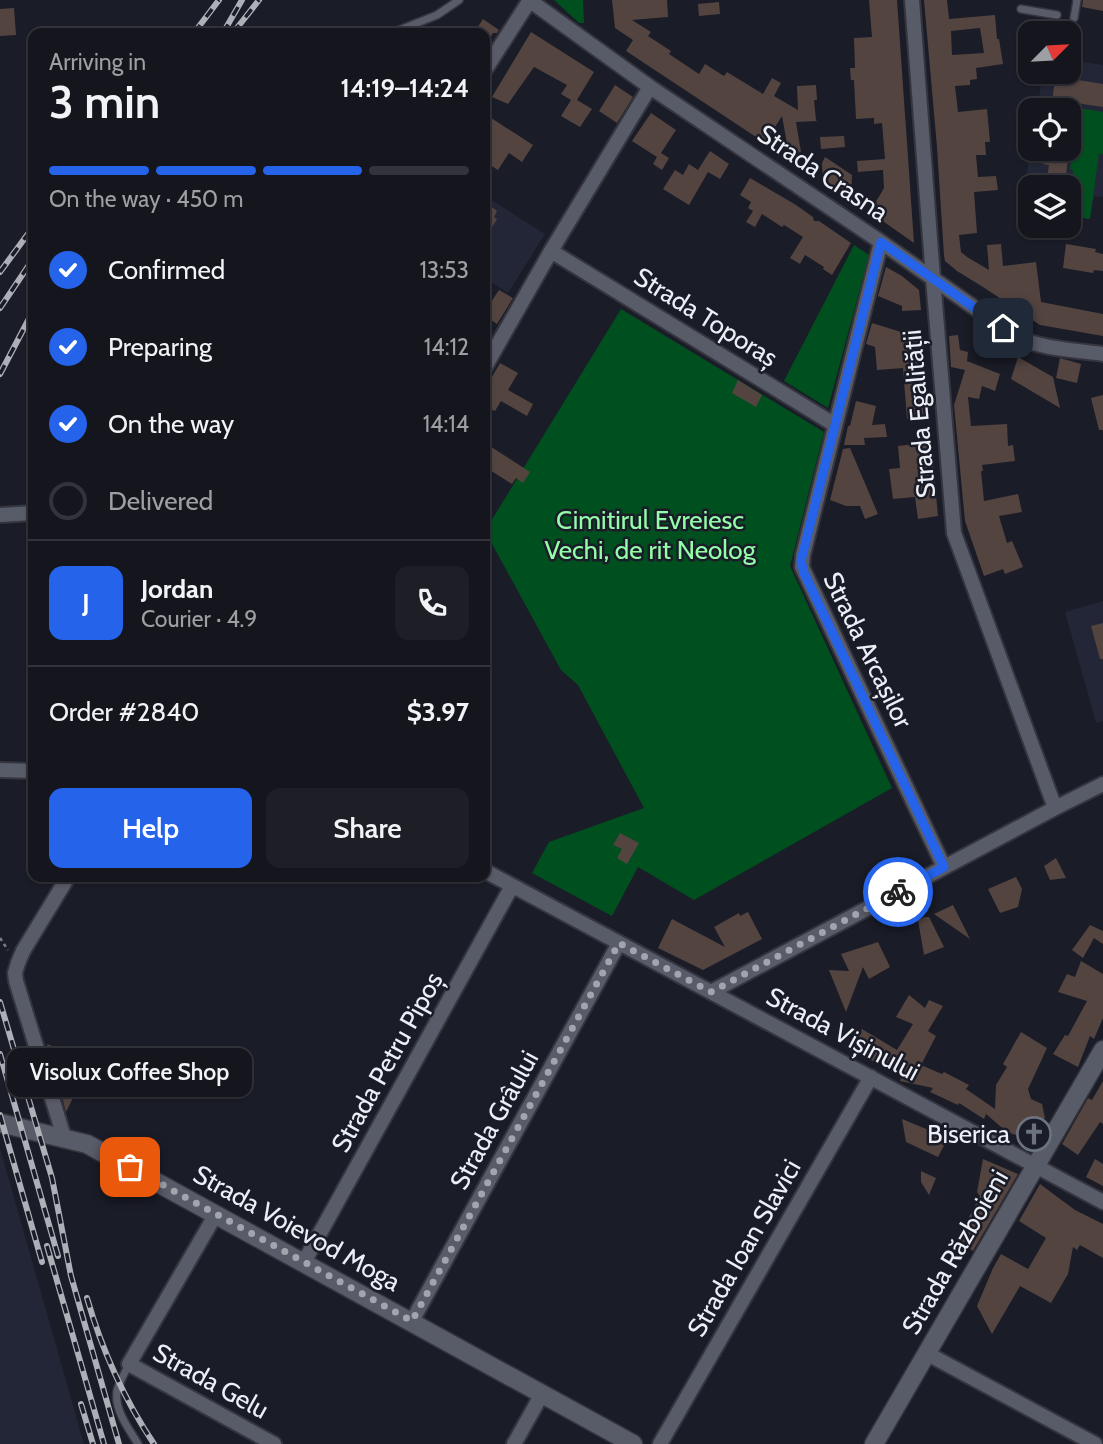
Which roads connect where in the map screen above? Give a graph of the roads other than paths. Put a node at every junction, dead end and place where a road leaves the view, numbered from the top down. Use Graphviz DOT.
graph roads {
  1 [pos="459,0"];
  2 [pos="529,0"];
  3 [pos="912,0"];
  4 [pos="1077,0"];
  5 [pos="1021,9"];
  6 [pos="1057,15"];
  7 [pos="1074,18"];
  8 [pos="405,28"];
  9 [pos="490,62"];
  10 [pos="650,87"];
  11 [pos="881,242"];
  12 [pos="551,251"];
  13 [pos="933,278"];
  14 [pos="1103,354"];
  15 [pos="490,358"];
  16 [pos="835,425"];
  17 [pos="28,513"];
  18 [pos="0,515"];
  19 [pos="0,770"];
  20 [pos="28,771"];
  21 [pos="1103,784"];
  22 [pos="1055,808"];
  23 [pos="944,867"];
  24 [pos="490,874"];
  25 [pos="65,882"];
  26 [pos="512,886"];
  27 [pos="619,943"];
  28 [pos="711,992"];
  29 [pos="1103,1050"];
  30 [pos="871,1077"];
  31 [pos="0,1123"];
  32 [pos="64,1137"];
  33 [pos="1036,1166"];
  34 [pos="1103,1202"];
  35 [pos="216,1214"];
  36 [pos="304,1262"];
  37 [pos="412,1321"];
  38 [pos="926,1353"];
  39 [pos="129,1364"];
  40 [pos="542,1394"];
  41 [pos="138,1444"];
  42 [pos="274,1444"];
  43 [pos="514,1444"];
  44 [pos="634,1444"];
  45 [pos="660,1444"];
  46 [pos="874,1444"];
  47 [pos="1095,1444"];
  1 -- 8 [label="lane"];
  2 -- 9 [label="street"];
  2 -- 10 [label="street, Strada Crasna"];
  3 -- 13 [label="street, Strada Egalității"];
  4 -- 7 [label="lane"];
  5 -- 6 [label="lane"];
  10 -- 11 [label="street, Strada Crasna"];
  10 -- 12 [label="street"];
  11 -- 13 [label="street, Strada Crasna"];
  11 -- 16 [label="street, Strada Arcașilor"];
  12 -- 15 [label="street"];
  12 -- 16 [label="street, Strada Toporaș"];
  13 -- 14 [label="street, Strada Crasna"];
  13 -- 22 [label="street, Strada Egalității"];
  16 -- 23 [label="street, Strada Arcașilor"];
  17 -- 18 [label="street"];
  19 -- 20 [label="street"];
  21 -- 22 [label="street"];
  22 -- 23 [label="street"];
  23 -- 28 [label="street"];
  24 -- 26 [label="street, Strada Vișinului"];
  25 -- 32 [label="street"];
  26 -- 27 [label="street, Strada Vișinului"];
  26 -- 36 [label="street, Strada Petru Pipoș"];
  27 -- 28 [label="street, Strada Vișinului"];
  27 -- 37 [label="street, Strada Grâului"];
  28 -- 30 [label="street, Strada Vișinului"];
  29 -- 33 [label="street, Strada Războieni"];
  30 -- 33 [label="street, Strada Vișinului"];
  30 -- 45 [label="street, Strada Ioan Slavici"];
  31 -- 32 [label="street, Strada Voievod Moga"];
  32 -- 35 [label="street, Strada Voievod Moga"];
  33 -- 34 [label="street, Strada Vișinului"];
  33 -- 38 [label="street, Strada Războieni"];
  35 -- 36 [label="street, Strada Voievod Moga"];
  35 -- 39 [label="street, Strada Gelu"];
  36 -- 37 [label="street, Strada Voievod Moga"];
  37 -- 40 [label="street, Strada Voievod Moga"];
  38 -- 46 [label="street, Strada Războieni"];
  38 -- 47 [label="street"];
  39 -- 41 [label="lane"];
  39 -- 42 [label="street, Strada Gelu"];
  40 -- 43 [label="street"];
  40 -- 44 [label="street, Strada Voievod Moga"];
}
